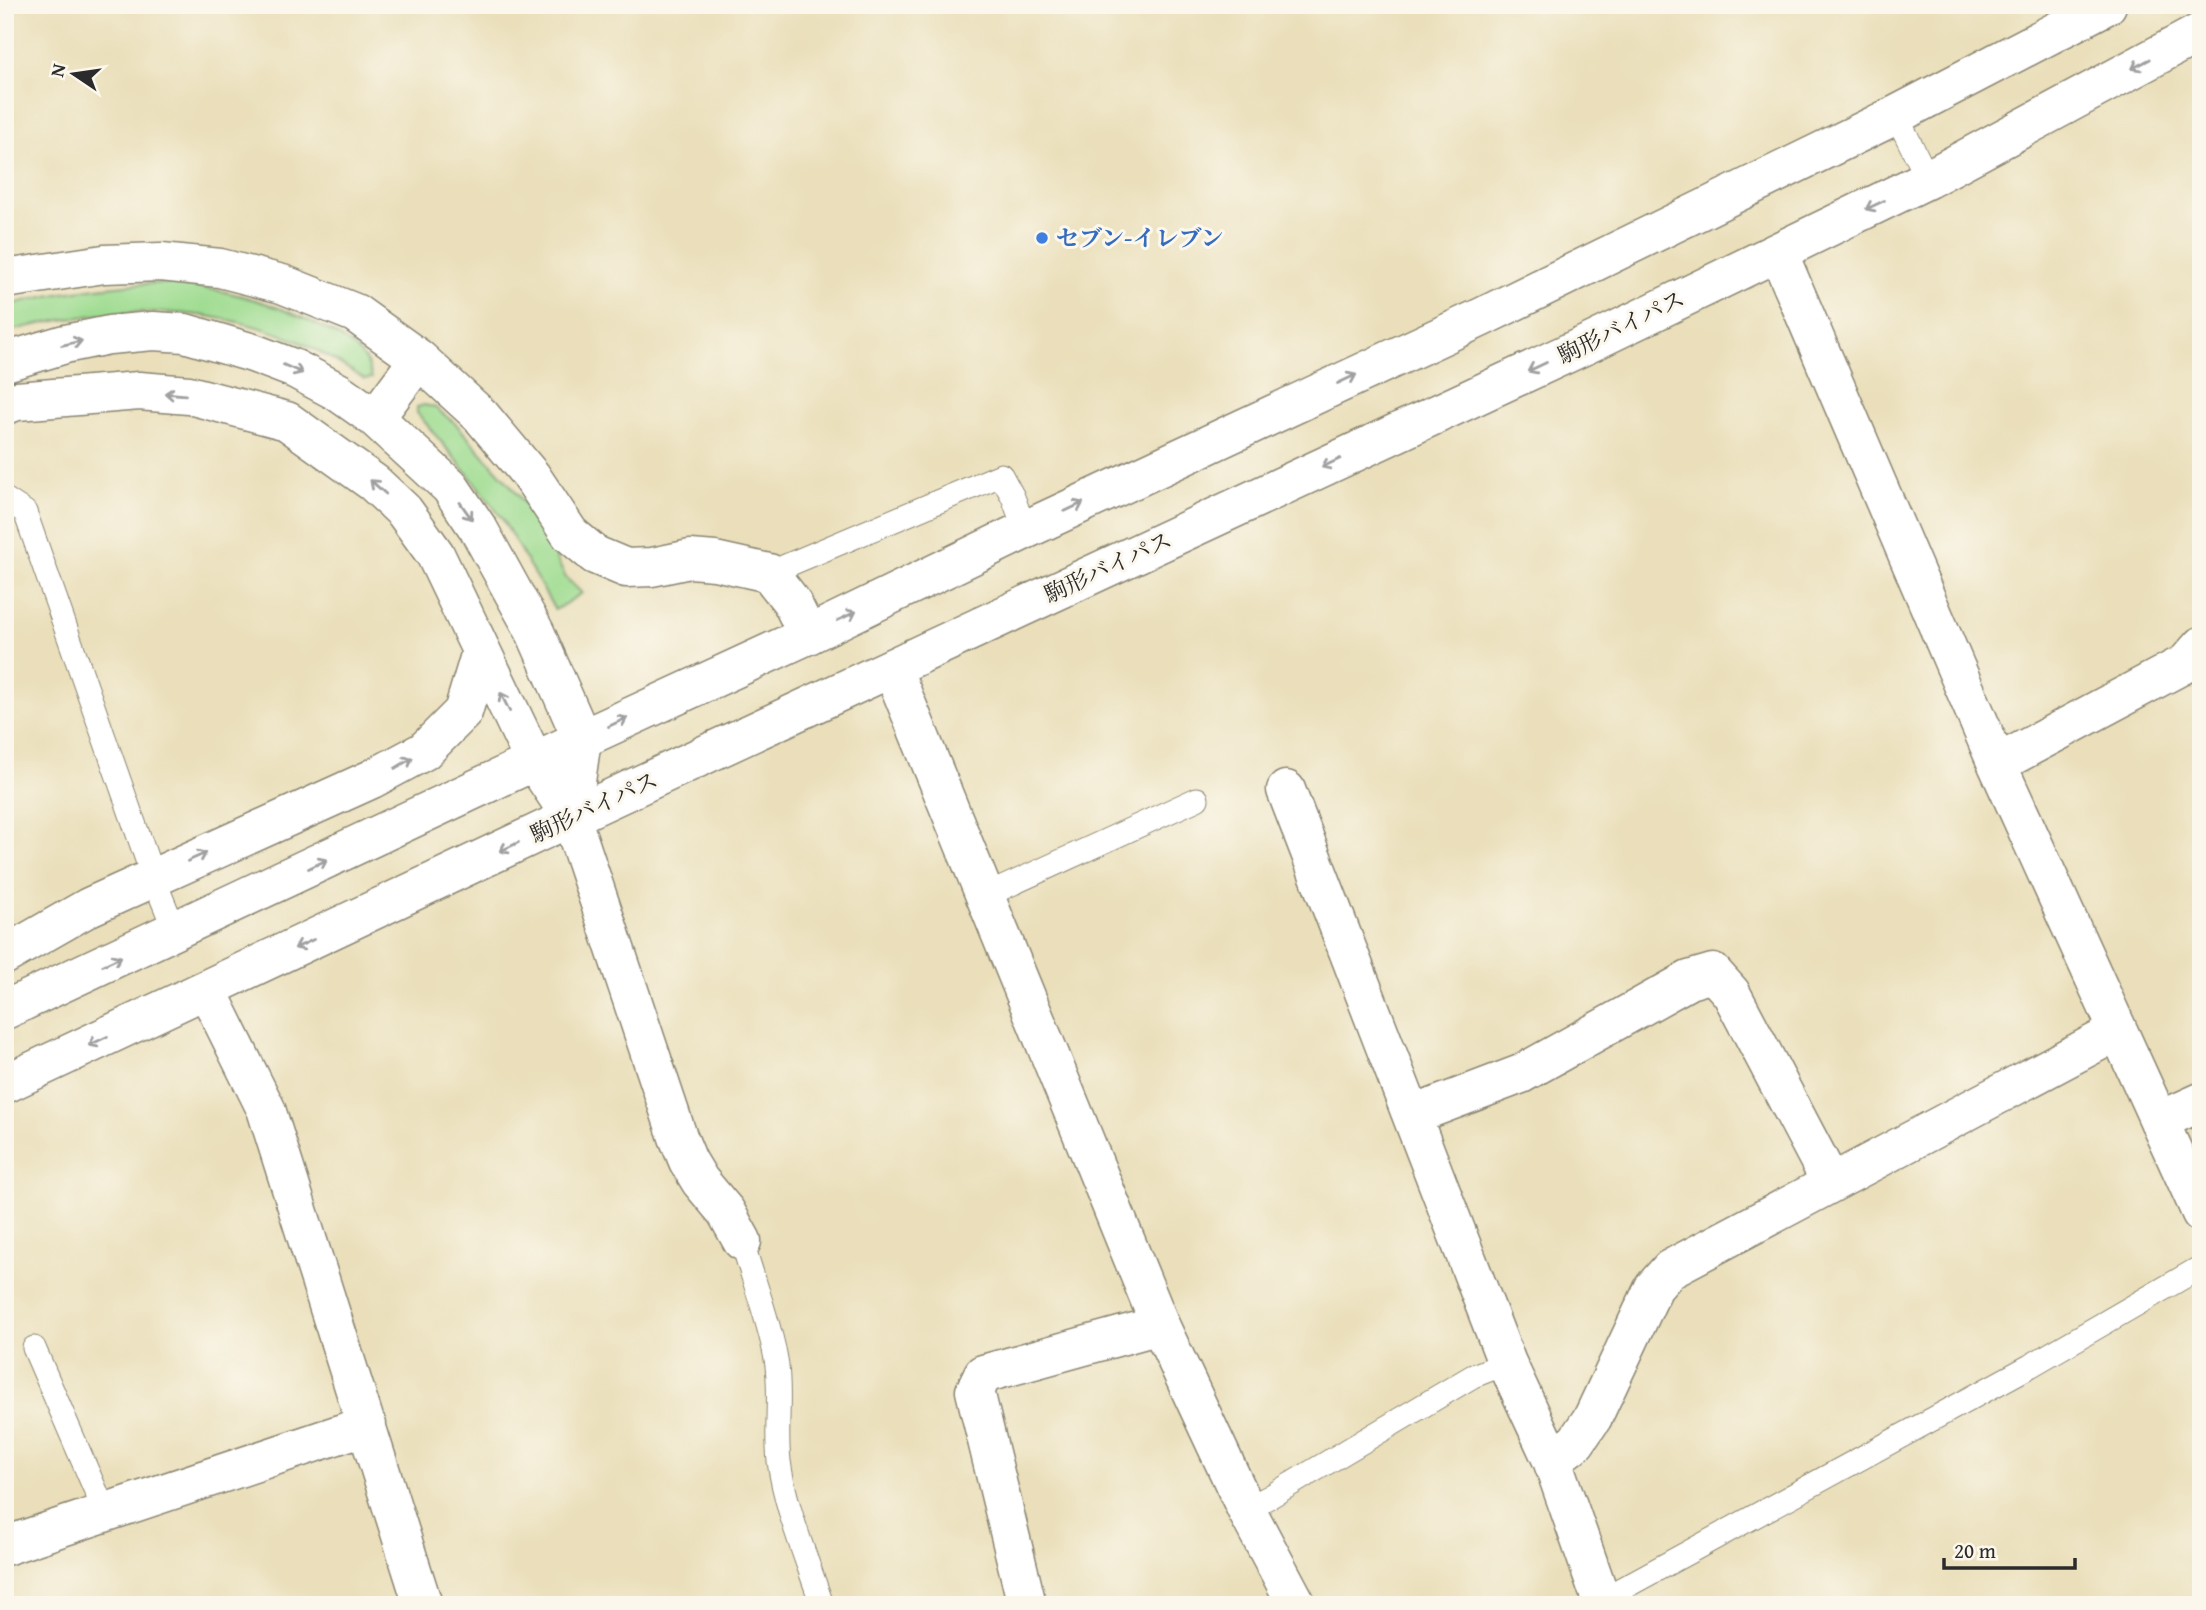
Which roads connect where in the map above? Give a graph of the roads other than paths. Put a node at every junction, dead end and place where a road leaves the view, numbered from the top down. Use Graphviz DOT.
graph roads {
  1 [pos="2107,5"];
  2 [pos="2201,32"];
  3 [pos="1896,116"];
  4 [pos="1928,179"];
  5 [pos="1778,251"];
  6 [pos="5,279"];
  7 [pos="419,359"];
  8 [pos="5,362"];
  9 [pos="5,405"];
  10 [pos="375,418"];
  11 [pos="5,499"];
  12 [pos="1025,530"];
  13 [pos="769,573"];
  14 [pos="808,635"];
  15 [pos="2201,646"];
  16 [pos="481,652"];
  17 [pos="892,668"];
  18 [pos="582,739"];
  19 [pos="535,763"];
  20 [pos="1997,764"];
  21 [pos="1286,790"];
  22 [pos="1197,799"];
  23 [pos="571,817"];
  24 [pos="153,877"];
  25 [pos="985,896"];
  26 [pos="176,931"];
  27 [pos="5,955"];
  28 [pos="207,990"];
  29 [pos="5,1010"];
  30 [pos="2118,1031"];
  31 [pos="5,1084"];
  32 [pos="2201,1102"];
  33 [pos="1413,1115"];
  34 [pos="2159,1121"];
  35 [pos="1831,1183"];
  36 [pos="2201,1213"];
  37 [pos="742,1241"];
  38 [pos="2201,1267"];
  39 [pos="1160,1325"];
  40 [pos="34,1348"];
  41 [pos="1507,1363"];
  42 [pos="367,1425"];
  43 [pos="1552,1460"];
  44 [pos="1246,1509"];
  45 [pos="105,1512"];
  46 [pos="5,1546"];
  47 [pos="1598,1603"];
  48 [pos="423,1605"];
  49 [pos="822,1605"];
  50 [pos="1027,1605"];
  51 [pos="1297,1605"];
  1 -- 3 [label="main road"];
  2 -- 4 [label="main road, 駒形バイパス, one-way"];
  3 -- 4 [label="lane"];
  12 -- 3 [label="main road, one-way"];
  4 -- 5 [label="main road, 駒形バイパス, one-way"];
  5 -- 17 [label="main road, 駒形バイパス, one-way"];
  5 -- 20 [label="main road"];
  6 -- 7 [label="main road"];
  7 -- 10 [label="main road"];
  7 -- 13 [label="main road"];
  8 -- 10 [label="main road, one-way"];
  16 -- 9 [label="main road, one-way"];
  10 -- 18 [label="main road, one-way"];
  11 -- 24 [label="lane"];
  12 -- 13 [label="lane"];
  14 -- 12 [label="main road, one-way"];
  13 -- 14 [label="main road"];
  18 -- 14 [label="main road, one-way"];
  15 -- 20 [label="main road"];
  19 -- 16 [label="main road, one-way"];
  24 -- 16 [label="main road, one-way"];
  17 -- 23 [label="main road, 駒形バイパス"];
  17 -- 25 [label="main road"];
  18 -- 19 [label="main road"];
  18 -- 23 [label="main road"];
  19 -- 23 [label="main road"];
  26 -- 19 [label="main road, one-way"];
  20 -- 30 [label="main road"];
  21 -- 33 [label="main road"];
  22 -- 25 [label="lane"];
  23 -- 28 [label="main road, 駒形バイパス, one-way"];
  23 -- 37 [label="main road"];
  24 -- 26 [label="lane"];
  24 -- 27 [label="main road"];
  25 -- 39 [label="main road"];
  29 -- 26 [label="main road, one-way"];
  28 -- 31 [label="main road, 駒形バイパス, one-way"];
  28 -- 42 [label="main road"];
  30 -- 34 [label="main road"];
  30 -- 35 [label="main road"];
  32 -- 34 [label="main road"];
  33 -- 35 [label="main road"];
  33 -- 41 [label="main road"];
  34 -- 36 [label="main road"];
  35 -- 43 [label="main road"];
  37 -- 49 [label="lane"];
  38 -- 47 [label="lane"];
  39 -- 44 [label="main road"];
  39 -- 50 [label="main road"];
  40 -- 45 [label="lane"];
  41 -- 43 [label="main road"];
  41 -- 44 [label="lane"];
  42 -- 45 [label="main road"];
  42 -- 48 [label="main road"];
  43 -- 47 [label="main road"];
  44 -- 51 [label="main road"];
  45 -- 46 [label="main road"];
}
